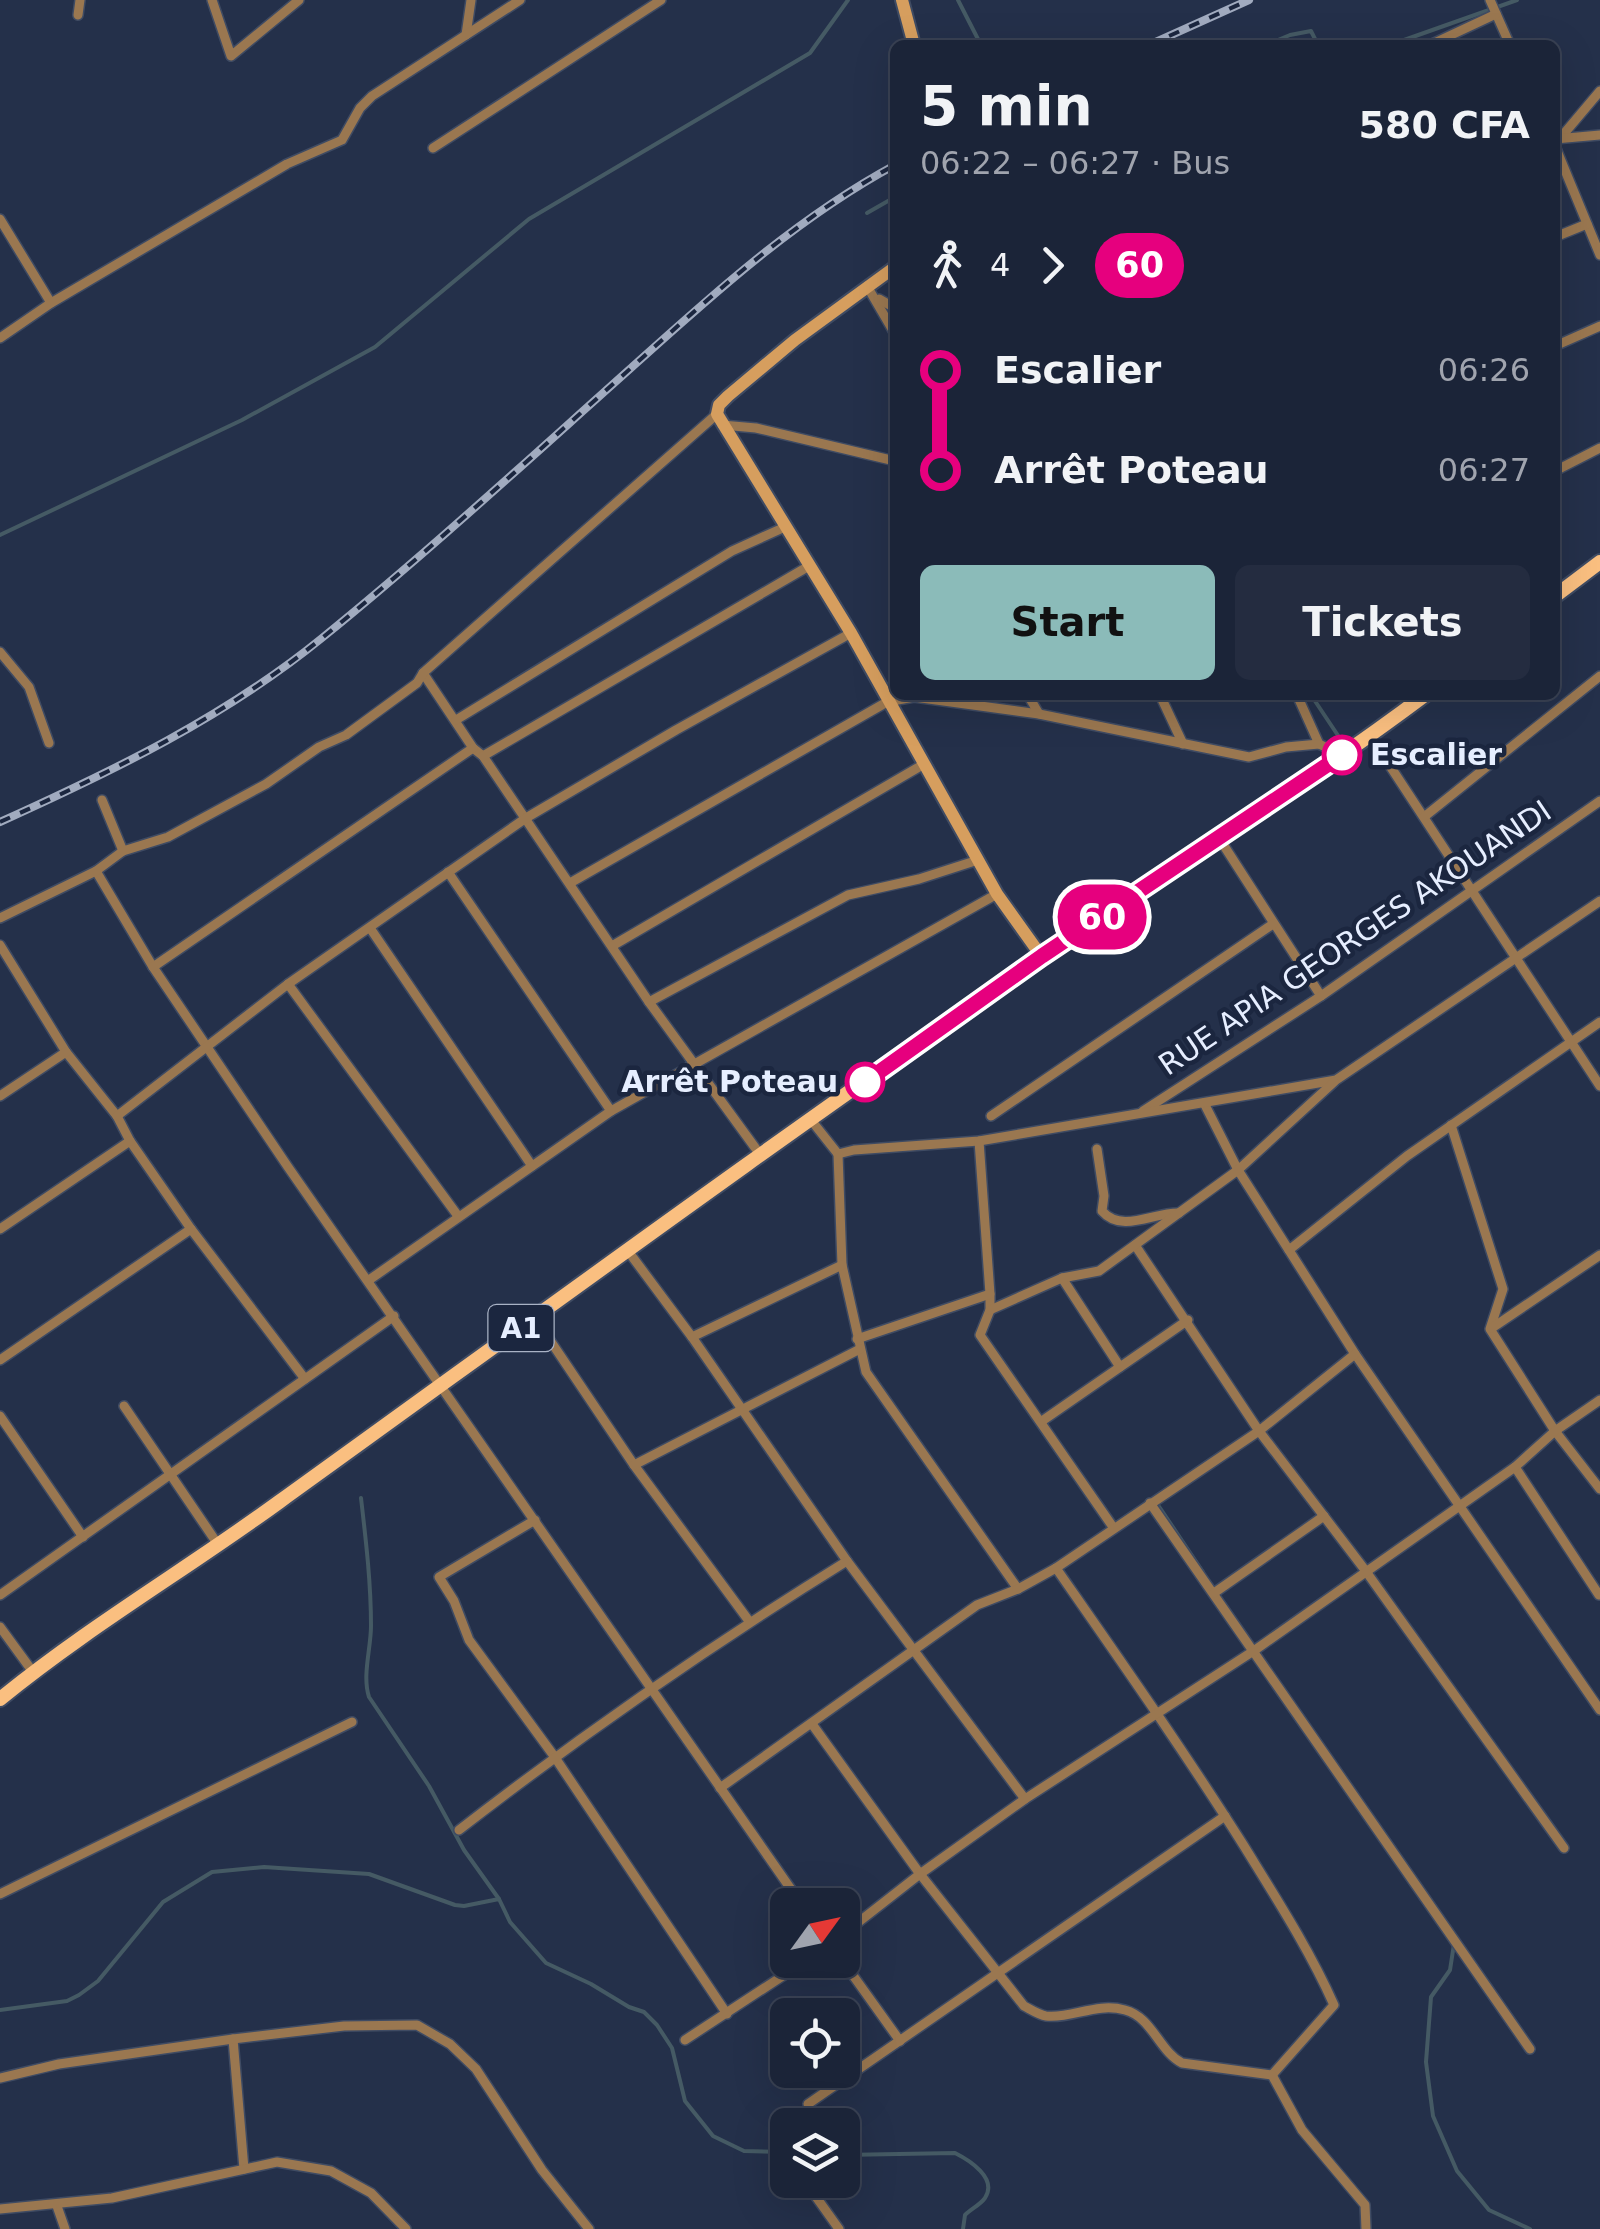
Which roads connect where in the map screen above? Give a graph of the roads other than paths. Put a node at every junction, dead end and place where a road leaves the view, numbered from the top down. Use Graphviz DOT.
graph roads {
  1 [pos="80,0"];
  2 [pos="212,0"];
  3 [pos="299,0"];
  4 [pos="471,0"];
  5 [pos="520,0"];
  6 [pos="661,0"];
  7 [pos="902,0"];
  8 [pos="1490,0"];
  9 [pos="1496,14"];
  10 [pos="78,15"];
  11 [pos="466,35"];
  12 [pos="913,40"];
  13 [pos="1441,40"];
  14 [pos="1508,40"];
  15 [pos="1600,91"];
  16 [pos="1600,135"];
  17 [pos="1560,136"];
  18 [pos="1560,137"];
  19 [pos="433,148"];
  20 [pos="1560,159"];
  21 [pos="0,219"];
  22 [pos="1586,224"];
  23 [pos="1560,235"];
  24 [pos="1600,255"];
  25 [pos="890,270"];
  26 [pos="866,286"];
  27 [pos="876,297"];
  28 [pos="52,304"];
  29 [pos="890,305"];
  30 [pos="890,324"];
  31 [pos="1600,326"];
  32 [pos="0,338"];
  33 [pos="1560,344"];
  34 [pos="720,420"];
  35 [pos="1600,448"];
  36 [pos="890,460"];
  37 [pos="1560,468"];
  38 [pos="785,527"];
  39 [pos="1600,562"];
  40 [pos="809,566"];
  41 [pos="1560,588"];
  42 [pos="851,633"];
  43 [pos="0,652"];
  44 [pos="422,673"];
  45 [pos="1600,676"];
  46 [pos="898,700"];
  47 [pos="936,700"];
  48 [pos="1031,700"];
  49 [pos="1162,700"];
  50 [pos="1299,700"];
  51 [pos="1418,700"];
  52 [pos="887,702"];
  53 [pos="1039,714"];
  54 [pos="456,720"];
  55 [pos="1371,736"];
  56 [pos="49,743"];
  57 [pos="1183,744"];
  58 [pos="1320,744"];
  59 [pos="473,748"];
  60 [pos="1342,755"];
  61 [pos="483,756"];
  62 [pos="924,764"];
  63 [pos="102,800"];
  64 [pos="1600,801"];
  65 [pos="1424,817"];
  66 [pos="526,818"];
  67 [pos="1220,838"];
  68 [pos="123,851"];
  69 [pos="978,860"];
  70 [pos="96,871"];
  71 [pos="448,872"];
  72 [pos="570,883"];
  73 [pos="1474,891"];
  74 [pos="998,894"];
  75 [pos="1600,901"];
  76 [pos="0,918"];
  77 [pos="1273,924"];
  78 [pos="370,928"];
  79 [pos="0,946"];
  80 [pos="612,946"];
  81 [pos="1042,956"];
  82 [pos="1515,958"];
  83 [pos="154,966"];
  84 [pos="288,984"];
  85 [pos="1321,996"];
  86 [pos="649,1002"];
  87 [pos="1600,1022"];
  88 [pos="1570,1042"];
  89 [pos="206,1046"];
  90 [pos="66,1052"];
  91 [pos="692,1064"];
  92 [pos="1336,1080"];
  93 [pos="1600,1086"];
  94 [pos="0,1096"];
  95 [pos="1204,1104"];
  96 [pos="611,1111"];
  97 [pos="1138,1115"];
  98 [pos="117,1116"];
  99 [pos="991,1116"];
  100 [pos="812,1120"];
  101 [pos="1452,1125"];
  102 [pos="130,1141"];
  103 [pos="979,1141"];
  104 [pos="1097,1149"];
  105 [pos="759,1153"];
  106 [pos="838,1154"];
  107 [pos="532,1166"];
  108 [pos="1238,1170"];
  109 [pos="1179,1213"];
  110 [pos="458,1216"];
  111 [pos="191,1229"];
  112 [pos="0,1230"];
  113 [pos="1135,1245"];
  114 [pos="1289,1250"];
  115 [pos="628,1251"];
  116 [pos="1600,1255"];
  117 [pos="842,1264"];
  118 [pos="1062,1278"];
  119 [pos="369,1280"];
  120 [pos="990,1294"];
  121 [pos="990,1310"];
  122 [pos="394,1316"];
  123 [pos="535,1318"];
  124 [pos="1188,1320"];
  125 [pos="1490,1330"];
  126 [pos="692,1338"];
  127 [pos="859,1344"];
  128 [pos="1356,1354"];
  129 [pos="0,1360"];
  130 [pos="1120,1367"];
  131 [pos="305,1379"];
  132 [pos="442,1384"];
  133 [pos="1600,1400"];
  134 [pos="124,1406"];
  135 [pos="740,1409"];
  136 [pos="0,1416"];
  137 [pos="1042,1421"];
  138 [pos="1259,1431"];
  139 [pos="1555,1431"];
  140 [pos="634,1465"];
  141 [pos="1515,1467"];
  142 [pos="172,1475"];
  143 [pos="1600,1488"];
  144 [pos="1150,1503"];
  145 [pos="1458,1507"];
  146 [pos="1324,1516"];
  147 [pos="536,1520"];
  148 [pos="1113,1527"];
  149 [pos="83,1537"];
  150 [pos="219,1546"];
  151 [pos="846,1561"];
  152 [pos="1056,1568"];
  153 [pos="1365,1570"];
  154 [pos="1018,1589"];
  155 [pos="1214,1592"];
  156 [pos="1599,1595"];
  157 [pos="0,1596"];
  158 [pos="750,1621"];
  159 [pos="0,1627"];
  160 [pos="912,1650"];
  161 [pos="1255,1650"];
  162 [pos="32,1672"];
  163 [pos="652,1691"];
  164 [pos="0,1698"];
  165 [pos="1600,1710"];
  166 [pos="1158,1713"];
  167 [pos="352,1722"];
  168 [pos="812,1724"];
  169 [pos="554,1756"];
  170 [pos="720,1788"];
  171 [pos="1025,1799"];
  172 [pos="1225,1816"];
  173 [pos="459,1830"];
  174 [pos="1564,1848"];
  175 [pos="920,1874"];
  176 [pos="790,1888"];
  177 [pos="0,1894"];
  178 [pos="860,1921"];
  179 [pos="998,1973"];
  180 [pos="780,1978"];
  181 [pos="855,1978"];
  182 [pos="727,2014"];
  183 [pos="233,2039"];
  184 [pos="685,2040"];
  185 [pos="900,2040"];
  186 [pos="1530,2049"];
  187 [pos="1272,2076"];
  188 [pos="0,2078"];
  189 [pos="808,2104"];
  190 [pos="244,2168"];
  191 [pos="817,2198"];
  192 [pos="56,2206"];
  193 [pos="0,2209"];
  194 [pos="64,2229"];
  195 [pos="406,2229"];
  196 [pos="589,2229"];
  197 [pos="839,2229"];
  198 [pos="1366,2229"];
  1 -- 10 [label="street"];
  2 -- 3 [label="street"];
  4 -- 11 [label="street"];
  5 -- 11 [label="street"];
  6 -- 19 [label="street"];
  7 -- 12 [label="street"];
  8 -- 9 [label="street"];
  9 -- 13 [label="street"];
  9 -- 14 [label="street"];
  11 -- 28 [label="street"];
  15 -- 17 [label="street"];
  16 -- 18 [label="street"];
  20 -- 22 [label="street"];
  21 -- 28 [label="street"];
  22 -- 23 [label="street"];
  22 -- 24 [label="street"];
  25 -- 26 [label="street"];
  26 -- 27 [label="street"];
  26 -- 34 [label="street"];
  27 -- 29 [label="street"];
  27 -- 30 [label="street"];
  28 -- 32 [label="street"];
  31 -- 33 [label="street"];
  34 -- 36 [label="street"];
  34 -- 38 [label="street"];
  34 -- 44 [label="street"];
  35 -- 37 [label="street"];
  38 -- 40 [label="street"];
  38 -- 54 [label="street"];
  39 -- 41 [label="main road"];
  40 -- 42 [label="street"];
  40 -- 61 [label="street"];
  42 -- 52 [label="street"];
  42 -- 66 [label="street"];
  43 -- 56 [label="street"];
  44 -- 54 [label="street"];
  44 -- 68 [label="street"];
  45 -- 65 [label="street"];
  46 -- 52 [label="street"];
  47 -- 53 [label="street"];
  48 -- 53 [label="street"];
  49 -- 57 [label="street"];
  50 -- 58 [label="street"];
  51 -- 55 [label="main road, A1"];
  52 -- 62 [label="street"];
  52 -- 72 [label="street"];
  53 -- 57 [label="street"];
  54 -- 59 [label="street"];
  55 -- 60 [label="main road, A1"];
  55 -- 65 [label="street"];
  57 -- 58 [label="street"];
  58 -- 60 [label="street"];
  59 -- 61 [label="street"];
  59 -- 83 [label="street"];
  60 -- 67 [label="main road, A1"];
  61 -- 66 [label="street"];
  62 -- 69 [label="street"];
  62 -- 80 [label="street"];
  63 -- 68 [label="street"];
  64 -- 73 [label="street, RUE APIA GEORGES AKOUANDI"];
  65 -- 73 [label="street"];
  66 -- 71 [label="street"];
  66 -- 72 [label="street"];
  67 -- 77 [label="street"];
  67 -- 81 [label="main road, A1"];
  68 -- 70 [label="street"];
  69 -- 74 [label="street"];
  69 -- 86 [label="street"];
  70 -- 76 [label="street"];
  70 -- 83 [label="street"];
  71 -- 78 [label="street"];
  71 -- 96 [label="street"];
  72 -- 80 [label="street"];
  73 -- 82 [label="street"];
  73 -- 85 [label="street, RUE APIA GEORGES AKOUANDI"];
  74 -- 81 [label="street"];
  74 -- 91 [label="street"];
  75 -- 82 [label="street"];
  77 -- 85 [label="street"];
  77 -- 99 [label="street"];
  78 -- 84 [label="street"];
  78 -- 107 [label="street"];
  79 -- 90 [label="street"];
  80 -- 86 [label="street"];
  81 -- 100 [label="main road, A1"];
  82 -- 88 [label="street"];
  82 -- 92 [label="street"];
  83 -- 89 [label="street"];
  84 -- 89 [label="street"];
  84 -- 110 [label="street"];
  85 -- 97 [label="street, RUE APIA GEORGES AKOUANDI"];
  86 -- 91 [label="street"];
  87 -- 88 [label="street"];
  88 -- 93 [label="street"];
  88 -- 101 [label="street"];
  89 -- 98 [label="street"];
  89 -- 119 [label="street"];
  90 -- 94 [label="street"];
  90 -- 98 [label="street"];
  91 -- 96 [label="street"];
  91 -- 105 [label="street"];
  92 -- 95 [label="street"];
  92 -- 108 [label="street"];
  95 -- 97 [label="street"];
  95 -- 108 [label="street"];
  96 -- 107 [label="street"];
  97 -- 103 [label="street"];
  98 -- 102 [label="street"];
  100 -- 105 [label="main road, A1"];
  100 -- 106 [label="street"];
  101 -- 114 [label="street"];
  101 -- 125 [label="street"];
  102 -- 111 [label="street"];
  102 -- 112 [label="street"];
  103 -- 106 [label="street"];
  103 -- 120 [label="street"];
  104 -- 109 [label="street"];
  105 -- 115 [label="main road, A1"];
  106 -- 117 [label="street"];
  107 -- 110 [label="street"];
  108 -- 109 [label="street"];
  108 -- 114 [label="street"];
  109 -- 113 [label="street"];
  110 -- 119 [label="street"];
  111 -- 129 [label="street"];
  111 -- 131 [label="street"];
  113 -- 118 [label="street"];
  113 -- 124 [label="street"];
  114 -- 128 [label="street"];
  115 -- 123 [label="main road, A1"];
  115 -- 126 [label="street"];
  116 -- 125 [label="street"];
  117 -- 126 [label="street"];
  117 -- 127 [label="street"];
  118 -- 121 [label="street"];
  118 -- 130 [label="street"];
  119 -- 122 [label="street"];
  120 -- 121 [label="street"];
  120 -- 127 [label="street"];
  121 -- 137 [label="street"];
  122 -- 131 [label="street"];
  122 -- 132 [label="street"];
  123 -- 132 [label="main road, A1"];
  123 -- 140 [label="street"];
  124 -- 130 [label="street"];
  124 -- 138 [label="street"];
  125 -- 139 [label="street"];
  126 -- 135 [label="street"];
  127 -- 135 [label="street"];
  127 -- 154 [label="street"];
  128 -- 138 [label="street"];
  128 -- 145 [label="street"];
  130 -- 137 [label="street"];
  131 -- 142 [label="street"];
  132 -- 147 [label="street"];
  132 -- 150 [label="main road, A1"];
  133 -- 139 [label="street"];
  134 -- 142 [label="street"];
  135 -- 140 [label="street"];
  135 -- 151 [label="street"];
  136 -- 149 [label="street"];
  137 -- 148 [label="street"];
  138 -- 144 [label="street"];
  138 -- 146 [label="street"];
  139 -- 141 [label="street"];
  139 -- 143 [label="street"];
  140 -- 158 [label="street"];
  141 -- 145 [label="street"];
  141 -- 156 [label="street"];
  142 -- 149 [label="street"];
  142 -- 150 [label="street"];
  144 -- 148 [label="street"];
  144 -- 155 [label="street"];
  145 -- 153 [label="street"];
  145 -- 165 [label="street"];
  146 -- 153 [label="street"];
  146 -- 155 [label="street"];
  147 -- 163 [label="street"];
  147 -- 169 [label="street"];
  148 -- 152 [label="street"];
  149 -- 157 [label="street"];
  150 -- 162 [label="main road, A1"];
  151 -- 158 [label="street"];
  151 -- 160 [label="street"];
  152 -- 154 [label="street"];
  152 -- 166 [label="street"];
  153 -- 161 [label="street"];
  153 -- 174 [label="street"];
  154 -- 160 [label="street"];
  155 -- 161 [label="street"];
  158 -- 163 [label="street"];
  159 -- 162 [label="street"];
  160 -- 168 [label="street"];
  160 -- 171 [label="street"];
  161 -- 166 [label="street"];
  161 -- 186 [label="street"];
  162 -- 164 [label="main road, A1"];
  163 -- 169 [label="street"];
  163 -- 170 [label="street"];
  166 -- 171 [label="street"];
  166 -- 172 [label="street"];
  167 -- 177 [label="street"];
  168 -- 170 [label="street"];
  168 -- 175 [label="street"];
  169 -- 173 [label="street"];
  169 -- 182 [label="street"];
  170 -- 176 [label="street"];
  171 -- 175 [label="street"];
  172 -- 179 [label="street"];
  172 -- 187 [label="street"];
  175 -- 178 [label="street"];
  175 -- 179 [label="street"];
  179 -- 185 [label="street"];
  179 -- 187 [label="street"];
  180 -- 182 [label="street"];
  181 -- 185 [label="street"];
  182 -- 184 [label="street"];
  183 -- 188 [label="street"];
  183 -- 190 [label="street"];
  183 -- 196 [label="street"];
  185 -- 189 [label="street"];
  187 -- 198 [label="street"];
  190 -- 192 [label="street"];
  190 -- 195 [label="street"];
  191 -- 197 [label="street"];
  192 -- 193 [label="street"];
  192 -- 194 [label="street"];
}
